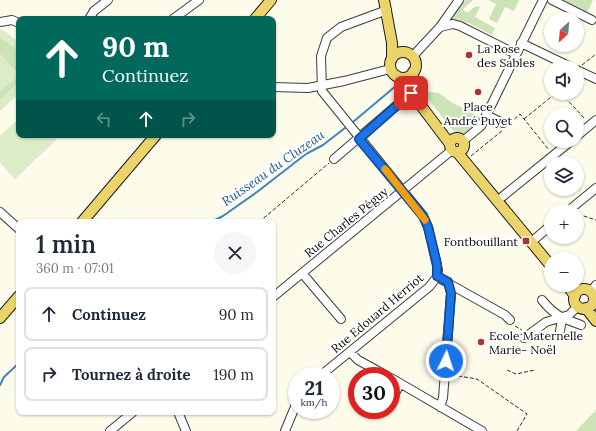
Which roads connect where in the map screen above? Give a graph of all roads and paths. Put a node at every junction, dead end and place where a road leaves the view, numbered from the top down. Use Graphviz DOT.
graph roads {
  1 [pos="108,0"];
  2 [pos="199,0"];
  3 [pos="271,0"];
  4 [pos="459,0"];
  5 [pos="552,0"];
  6 [pos="540,1"];
  7 [pos="387,3"];
  8 [pos="91,16"];
  9 [pos="177,16"];
  10 [pos="258,16"];
  11 [pos="592,20"];
  12 [pos="0,22"];
  13 [pos="16,22"];
  14 [pos="440,27"];
  15 [pos="392,43"];
  16 [pos="522,43"];
  17 [pos="402,52"];
  18 [pos="516,54"];
  19 [pos="596,54"];
  20 [pos="413,56"];
  21 [pos="392,57"];
  22 [pos="557,60"];
  23 [pos="584,63"];
  24 [pos="394,72"];
  25 [pos="413,72"];
  26 [pos="584,73"];
  27 [pos="596,79"];
  28 [pos="321,85"];
  29 [pos="276,87"];
  30 [pos="411,93"];
  31 [pos="547,100"];
  32 [pos="569,100"];
  33 [pos="486,115"];
  34 [pos="524,119"];
  35 [pos="593,122"];
  36 [pos="503,123"];
  37 [pos="584,130"];
  38 [pos="153,138"];
  39 [pos="359,139"];
  40 [pos="457,145"];
  41 [pos="563,148"];
  42 [pos="553,156"];
  43 [pos="469,158"];
  44 [pos="334,159"];
  45 [pos="544,163"];
  46 [pos="596,188"];
  47 [pos="403,191"];
  48 [pos="502,197"];
  49 [pos="576,204"];
  50 [pos="0,212"];
  51 [pos="584,216"];
  52 [pos="85,219"];
  53 [pos="263,219"];
  54 [pos="596,220"];
  55 [pos="16,226"];
  56 [pos="544,231"];
  57 [pos="536,238"];
  58 [pos="548,252"];
  59 [pos="544,257"];
  60 [pos="302,273"];
  61 [pos="437,276"];
  62 [pos="448,282"];
  63 [pos="458,288"];
  64 [pos="584,289"];
  65 [pos="582,292"];
  66 [pos="451,293"];
  67 [pos="276,295"];
  68 [pos="16,299"];
  69 [pos="542,300"];
  70 [pos="588,307"];
  71 [pos="0,318"];
  72 [pos="341,319"];
  73 [pos="562,319"];
  74 [pos="510,320"];
  75 [pos="596,321"];
  76 [pos="580,325"];
  77 [pos="560,331"];
  78 [pos="526,336"];
  79 [pos="350,352"];
  80 [pos="331,367"];
  81 [pos="371,367"];
  82 [pos="507,370"];
  83 [pos="535,370"];
  84 [pos="445,375"];
  85 [pos="400,384"];
  86 [pos="440,407"];
  87 [pos="129,415"];
  88 [pos="179,415"];
  89 [pos="290,419"];
  90 [pos="110,431"];
  91 [pos="186,431"];
  92 [pos="285,431"];
  93 [pos="482,431"];
  94 [pos="517,431"];
  1 -- 8 [label="street"];
  2 -- 9 [label="street"];
  3 -- 10 [label="main road"];
  4 -- 14 [label="street"];
  5 -- 11 [label="street"];
  6 -- 16 [label="street, Rue Charles Péguy"];
  7 -- 15 [label="main road"];
  7 -- 28 [label="street"];
  12 -- 13 [label="street"];
  14 -- 18 [label="street"];
  14 -- 20 [label="street"];
  15 -- 17 [label="main road"];
  15 -- 21 [label="main road"];
  16 -- 18 [label="street, Rue Charles Péguy"];
  16 -- 22 [label="street"];
  17 -- 20 [label="main road"];
  17 -- 21 [label="main road"];
  18 -- 33 [label="street, Rue Charles Péguy"];
  19 -- 23 [label="path"];
  20 -- 25 [label="main road"];
  21 -- 24 [label="main road"];
  24 -- 25 [label="main road"];
  24 -- 28 [label="street"];
  24 -- 30 [label="main road"];
  25 -- 40 [label="main road"];
  26 -- 27 [label="street"];
  28 -- 29 [label="street"];
  28 -- 39 [label="street, Rue Edouard Herriot"];
  30 -- 39 [label="street"];
  30 -- 40 [label="main road"];
  31 -- 34 [label="path"];
  32 -- 35 [label="path"];
  33 -- 36 [label="street"];
  33 -- 40 [label="street, Rue Charles Péguy"];
  34 -- 42 [label="path"];
  34 -- 43 [label="path"];
  35 -- 37 [label="street"];
  38 -- 52 [label="main road"];
  39 -- 44 [label="street"];
  39 -- 47 [label="street, Rue Edouard Herriot"];
  40 -- 43 [label="main road"];
  40 -- 47 [label="street, Rue Charles Péguy"];
  40 -- 59 [label="main road"];
  41 -- 42 [label="street"];
  43 -- 48 [label="main road"];
  44 -- 53 [label="path"];
  45 -- 48 [label="street"];
  46 -- 49 [label="street"];
  47 -- 60 [label="street, Rue Charles Péguy"];
  47 -- 61 [label="street, Rue Edouard Herriot"];
  48 -- 57 [label="main road"];
  50 -- 55 [label="street"];
  51 -- 54 [label="path"];
  56 -- 57 [label="street"];
  57 -- 58 [label="main road"];
  60 -- 67 [label="street, Rue Charles Péguy"];
  60 -- 72 [label="street"];
  61 -- 62 [label="street"];
  61 -- 79 [label="street, Rue Edouard Herriot"];
  62 -- 63 [label="street"];
  62 -- 66 [label="street"];
  63 -- 66 [label="street"];
  63 -- 74 [label="street"];
  64 -- 70 [label="main road"];
  65 -- 70 [label="main road"];
  66 -- 84 [label="street"];
  68 -- 71 [label="main road"];
  69 -- 73 [label="street"];
  70 -- 73 [label="street"];
  70 -- 75 [label="main road"];
  73 -- 76 [label="street"];
  73 -- 77 [label="street"];
  73 -- 78 [label="street"];
  74 -- 78 [label="path"];
  79 -- 80 [label="street, Rue Edouard Herriot"];
  79 -- 81 [label="street"];
  82 -- 83 [label="path"];
  84 -- 86 [label="street"];
  84 -- 94 [label="path"];
  85 -- 86 [label="street"];
  86 -- 93 [label="street"];
  87 -- 90 [label="street"];
  88 -- 91 [label="street"];
  89 -- 92 [label="street"];
}
